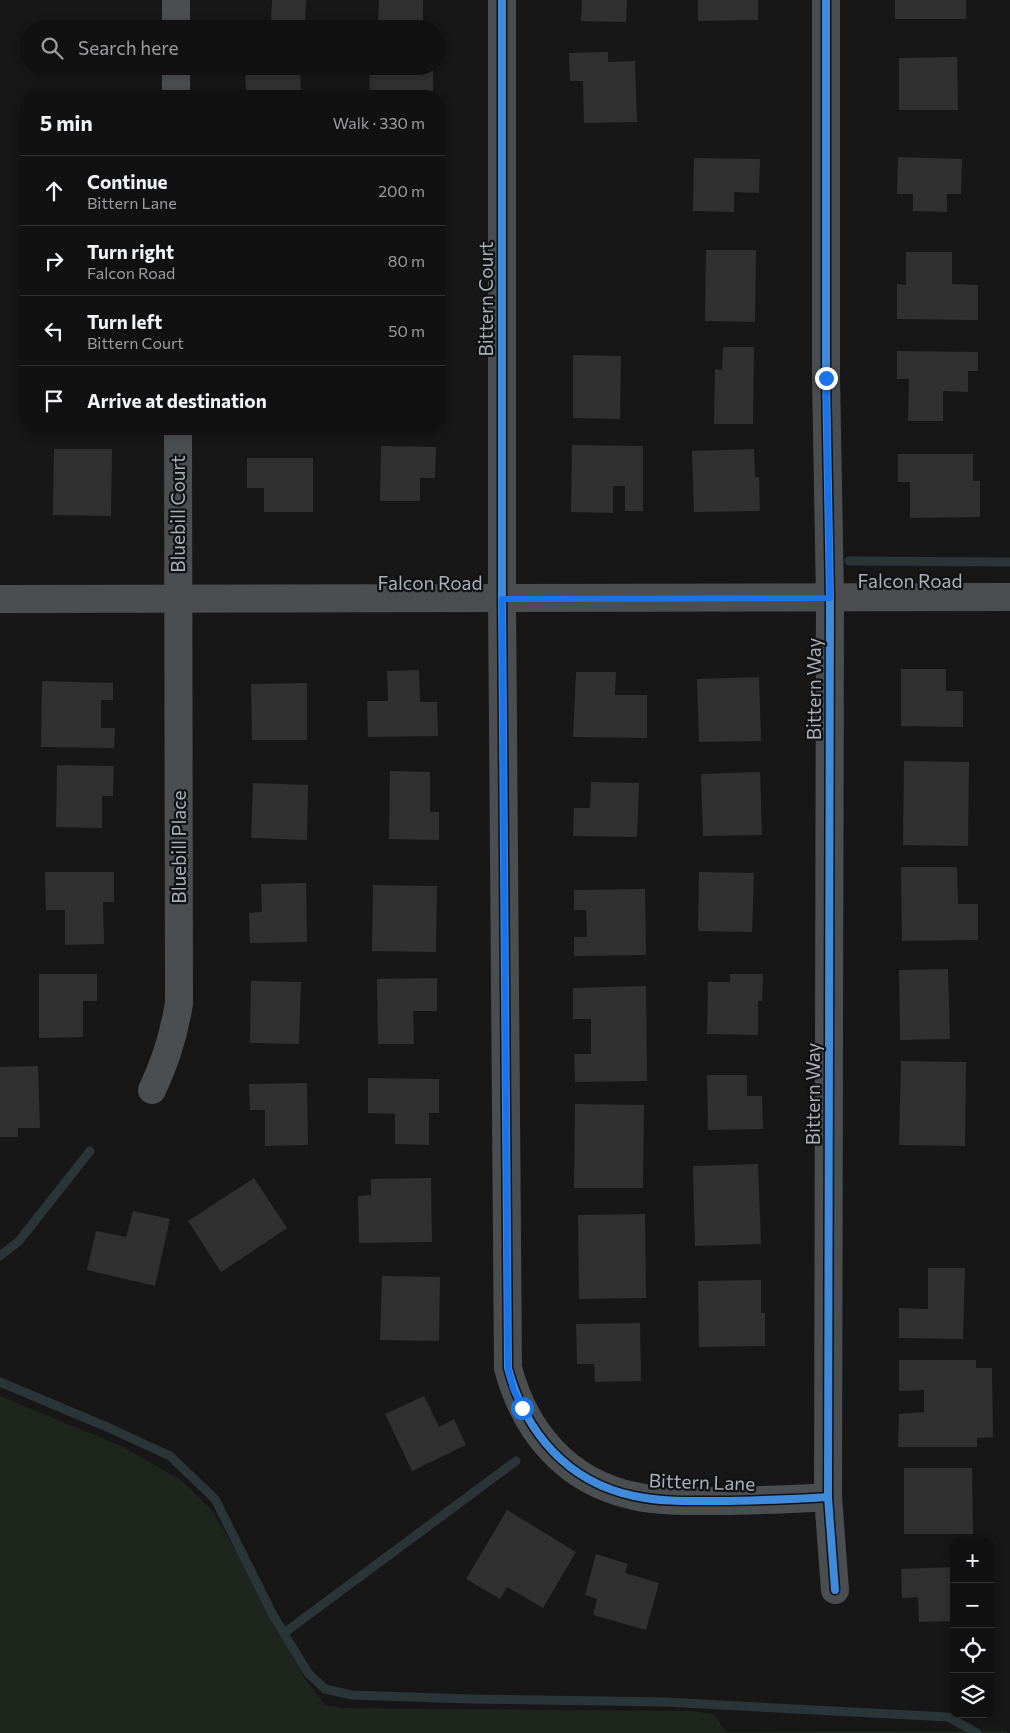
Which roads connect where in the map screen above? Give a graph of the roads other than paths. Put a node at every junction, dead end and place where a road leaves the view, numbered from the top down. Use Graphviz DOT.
graph roads {
  1 [pos="176,0"];
  2 [pos="502,0"];
  3 [pos="826,0"];
  4 [pos="176,20"];
  5 [pos="176,75"];
  6 [pos="176,90"];
  7 [pos="178,435"];
  8 [pos="1010,597"];
  9 [pos="830,598"];
  10 [pos="0,599"];
  11 [pos="179,599"];
  12 [pos="502,599"];
  13 [pos="152,1090"];
  14 [pos="828,1497"];
  15 [pos="835,1590"];
  1 -- 4 [label="street"];
  2 -- 12 [label="street, Bittern Court"];
  3 -- 9 [label="street"];
  5 -- 6 [label="street"];
  7 -- 11 [label="street, Bluebill Court"];
  8 -- 9 [label="street, Falcon Road"];
  9 -- 12 [label="street, Falcon Road"];
  9 -- 14 [label="street, Bittern Way"];
  10 -- 11 [label="street, Falcon Road"];
  11 -- 12 [label="street, Falcon Road"];
  11 -- 13 [label="street, Bluebill Place"];
  12 -- 14 [label="street, Bittern Lane"];
  14 -- 15 [label="street, Bittern Way"];
}
